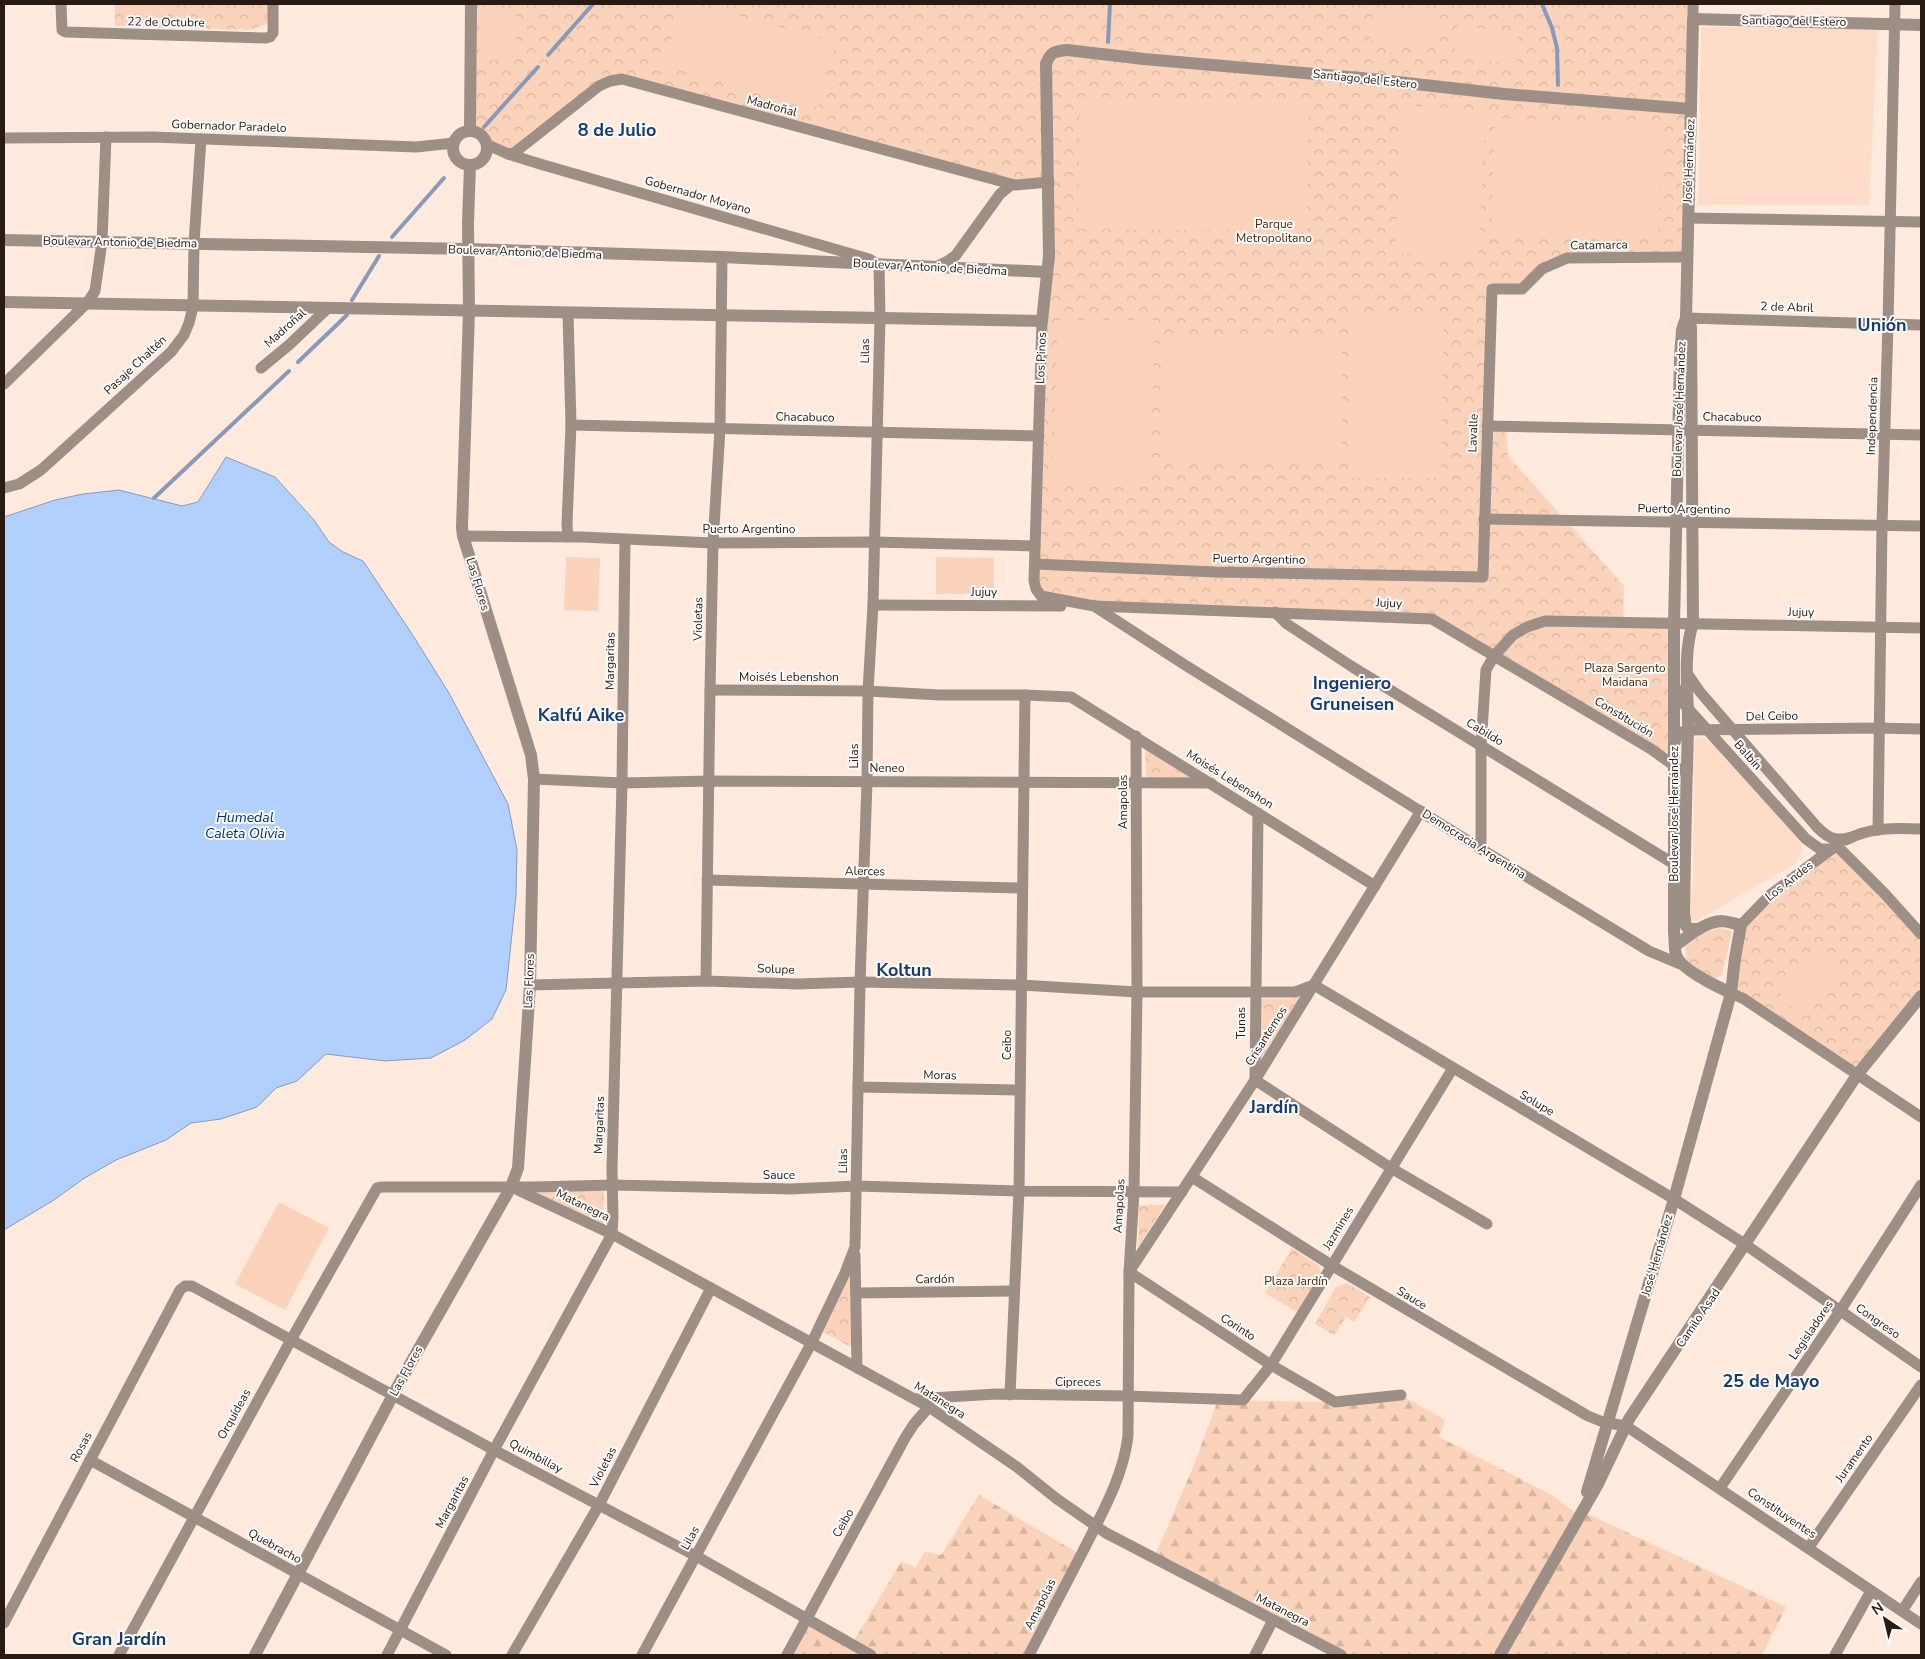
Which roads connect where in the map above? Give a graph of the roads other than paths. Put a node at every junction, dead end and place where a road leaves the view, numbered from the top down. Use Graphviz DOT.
graph roads {
  1 [pos="61,4"];
  2 [pos="273,4"];
  3 [pos="471,4"];
  4 [pos="1694,4"];
  5 [pos="1894,4"];
  6 [pos="1694,19"];
  7 [pos="1895,24"];
  8 [pos="1921,25"];
  9 [pos="1046,64"];
  10 [pos="1691,109"];
  11 [pos="470,130"];
  12 [pos="106,137"];
  13 [pos="4,138"];
  14 [pos="201,139"];
  15 [pos="454,143"];
  16 [pos="488,145"];
  17 [pos="508,154"];
  18 [pos="470,165"];
  19 [pos="1049,182"];
  20 [pos="1011,185"];
  21 [pos="1688,218"];
  22 [pos="1890,222"];
  23 [pos="1921,222"];
  24 [pos="4,240"];
  25 [pos="102,242"];
  26 [pos="194,243"];
  27 [pos="468,249"];
  28 [pos="722,257"];
  29 [pos="1687,257"];
  30 [pos="879,265"];
  31 [pos="934,267"];
  32 [pos="1047,272"];
  33 [pos="1492,289"];
  34 [pos="4,302"];
  35 [pos="87,303"];
  36 [pos="193,307"];
  37 [pos="328,308"];
  38 [pos="469,311"];
  39 [pos="568,313"];
  40 [pos="721,316"];
  41 [pos="880,318"];
  42 [pos="1686,318"];
  43 [pos="1042,321"];
  44 [pos="1888,324"];
  45 [pos="1921,325"];
  46 [pos="261,368"];
  47 [pos="4,384"];
  48 [pos="571,425"];
  49 [pos="1487,426"];
  50 [pos="720,429"];
  51 [pos="1692,430"];
  52 [pos="1678,431"];
  53 [pos="877,433"];
  54 [pos="1886,433"];
  55 [pos="1921,435"];
  56 [pos="1039,436"];
  57 [pos="4,488"];
  58 [pos="1484,519"];
  59 [pos="1677,523"];
  60 [pos="1693,523"];
  61 [pos="1882,526"];
  62 [pos="1921,526"];
  63 [pos="463,536"];
  64 [pos="568,537"];
  65 [pos="625,540"];
  66 [pos="874,542"];
  67 [pos="714,544"];
  68 [pos="1035,546"];
  69 [pos="1034,564"];
  70 [pos="1483,578"];
  71 [pos="873,605"];
  72 [pos="1094,606"];
  73 [pos="1276,612"];
  74 [pos="1674,624"];
  75 [pos="1693,624"];
  76 [pos="1881,627"];
  77 [pos="1921,628"];
  78 [pos="1494,656"];
  79 [pos="1687,673"];
  80 [pos="1675,685"];
  81 [pos="710,690"];
  82 [pos="868,691"];
  83 [pos="1025,695"];
  84 [pos="1688,709"];
  85 [pos="1878,728"];
  86 [pos="1688,730"];
  87 [pos="1733,730"];
  88 [pos="1921,730"];
  89 [pos="1708,731"];
  90 [pos="1136,736"];
  91 [pos="1674,745"];
  92 [pos="1481,746"];
  93 [pos="1674,766"];
  94 [pos="1686,774"];
  95 [pos="534,780"];
  96 [pos="709,781"];
  97 [pos="867,782"];
  98 [pos="622,783"];
  99 [pos="1025,783"];
  100 [pos="1137,784"];
  101 [pos="1211,784"];
  102 [pos="1421,811"];
  103 [pos="1258,813"];
  104 [pos="1817,828"];
  105 [pos="1921,829"];
  106 [pos="1878,830"];
  107 [pos="1852,837"];
  108 [pos="1806,840"];
  109 [pos="1482,849"];
  110 [pos="1828,850"];
  111 [pos="1673,863"];
  112 [pos="1809,866"];
  113 [pos="1684,871"];
  114 [pos="708,880"];
  115 [pos="864,884"];
  116 [pos="1374,886"];
  117 [pos="1022,888"];
  118 [pos="1741,925"];
  119 [pos="1698,929"];
  120 [pos="1921,934"];
  121 [pos="1676,946"];
  122 [pos="1649,951"];
  123 [pos="1680,964"];
  124 [pos="706,981"];
  125 [pos="860,982"];
  126 [pos="617,984"];
  127 [pos="530,985"];
  128 [pos="1020,985"];
  129 [pos="1314,985"];
  130 [pos="1137,992"];
  131 [pos="1255,992"];
  132 [pos="1731,993"];
  133 [pos="1921,996"];
  134 [pos="1452,1068"];
  135 [pos="1857,1075"];
  136 [pos="1255,1080"];
  137 [pos="858,1087"];
  138 [pos="1020,1090"];
  139 [pos="1921,1118"];
  140 [pos="1391,1168"];
  141 [pos="1192,1177"];
  142 [pos="613,1184"];
  143 [pos="857,1186"];
  144 [pos="1921,1186"];
  145 [pos="377,1188"];
  146 [pos="511,1188"];
  147 [pos="1019,1191"];
  148 [pos="1134,1192"];
  149 [pos="1182,1192"];
  150 [pos="1674,1199"];
  151 [pos="1487,1224"];
  152 [pos="612,1234"];
  153 [pos="1746,1245"];
  154 [pos="855,1247"];
  155 [pos="1332,1265"];
  156 [pos="1129,1272"];
  157 [pos="185,1286"];
  158 [pos="711,1288"];
  159 [pos="1014,1291"];
  160 [pos="856,1293"];
  161 [pos="1840,1311"];
  162 [pos="291,1340"];
  163 [pos="812,1342"];
  164 [pos="1271,1365"];
  165 [pos="857,1368"];
  166 [pos="1921,1368"];
  167 [pos="1921,1385"];
  168 [pos="393,1395"];
  169 [pos="1010,1395"];
  170 [pos="1401,1395"];
  171 [pos="1127,1396"];
  172 [pos="912,1399"];
  173 [pos="1243,1400"];
  174 [pos="929,1407"];
  175 [pos="1608,1423"];
  176 [pos="1626,1426"];
  177 [pos="494,1450"];
  178 [pos="90,1460"];
  179 [pos="1720,1488"];
  180 [pos="599,1505"];
  181 [pos="1579,1516"];
  182 [pos="193,1517"];
  183 [pos="1096,1526"];
  184 [pos="1809,1547"];
  185 [pos="696,1556"];
  186 [pos="298,1574"];
  187 [pos="1921,1582"];
  188 [pos="1871,1591"];
  189 [pos="1902,1611"];
  190 [pos="806,1619"];
  191 [pos="1273,1620"];
  192 [pos="4,1623"];
  193 [pos="1921,1624"];
  194 [pos="401,1630"];
  195 [pos="119,1655"];
  196 [pos="254,1655"];
  197 [pos="387,1655"];
  198 [pos="446,1655"];
  199 [pos="512,1655"];
  200 [pos="642,1655"];
  201 [pos="787,1655"];
  202 [pos="871,1655"];
  203 [pos="1029,1655"];
  204 [pos="1254,1655"];
  205 [pos="1341,1655"];
  206 [pos="1500,1655"];
  207 [pos="1835,1655"];
  1 -- 2 [label="street, 22 de Octubre"];
  3 -- 11 [label="street"];
  4 -- 6 [label="street, José Hernández"];
  5 -- 7 [label="street, Independencia"];
  6 -- 7 [label="street, Santiago del Estero"];
  6 -- 10 [label="street, José Hernández"];
  7 -- 8 [label="street, Santiago del Estero"];
  7 -- 22 [label="street, Independencia"];
  9 -- 10 [label="street, Santiago del Estero"];
  9 -- 19 [label="street, Los Pinos"];
  10 -- 21 [label="street, José Hernández"];
  11 -- 15 [label="street"];
  11 -- 16 [label="street"];
  12 -- 13 [label="street, Gobernador Paradelo"];
  12 -- 14 [label="street, Gobernador Paradelo"];
  12 -- 25 [label="street"];
  14 -- 15 [label="street, Gobernador Paradelo"];
  14 -- 26 [label="street, Pasaje Chaltén"];
  15 -- 18 [label="street"];
  16 -- 17 [label="street"];
  16 -- 18 [label="street"];
  17 -- 20 [label="street, Madroñal"];
  17 -- 30 [label="street, Gobernador Moyano"];
  18 -- 27 [label="street, Las Flores"];
  19 -- 20 [label="street, Madroñal"];
  19 -- 32 [label="street, Los Pinos"];
  20 -- 31 [label="street"];
  21 -- 22 [label="street"];
  21 -- 29 [label="street, José Hernández"];
  22 -- 23 [label="street"];
  22 -- 44 [label="street, Independencia"];
  24 -- 25 [label="street, Boulevar Antonio de Biedma"];
  25 -- 26 [label="street, Boulevar Antonio de Biedma"];
  25 -- 35 [label="street"];
  26 -- 27 [label="street, Boulevar Antonio de Biedma"];
  26 -- 36 [label="street, Pasaje Chaltén"];
  27 -- 28 [label="street, Boulevar Antonio de Biedma"];
  27 -- 38 [label="street, Las Flores"];
  28 -- 30 [label="street, Boulevar Antonio de Biedma"];
  28 -- 40 [label="street, Violetas"];
  29 -- 33 [label="street, Catamarca"];
  29 -- 42 [label="street, José Hernández"];
  30 -- 31 [label="street, Boulevar Antonio de Biedma"];
  30 -- 41 [label="street, Lilas"];
  31 -- 32 [label="street, Boulevar Antonio de Biedma"];
  32 -- 43 [label="street, Los Pinos"];
  33 -- 49 [label="street, Lavalle"];
  34 -- 35 [label="street"];
  35 -- 36 [label="street"];
  35 -- 47 [label="street"];
  36 -- 37 [label="street"];
  36 -- 57 [label="street, Pasaje Chaltén"];
  37 -- 38 [label="street"];
  37 -- 46 [label="street, Madroñal"];
  38 -- 39 [label="street"];
  38 -- 63 [label="street, Las Flores"];
  39 -- 40 [label="street"];
  39 -- 48 [label="street"];
  40 -- 41 [label="street"];
  40 -- 50 [label="street, Violetas"];
  41 -- 43 [label="street"];
  41 -- 53 [label="street, Lilas"];
  42 -- 44 [label="street, 2 de Abril"];
  42 -- 51 [label="street, Boulevar José Hernández"];
  42 -- 52 [label="street, Boulevar José Hernández"];
  43 -- 56 [label="street, Los Pinos"];
  44 -- 45 [label="street, 2 de Abril"];
  44 -- 54 [label="street, Independencia"];
  48 -- 50 [label="street, Chacabuco"];
  48 -- 64 [label="street"];
  49 -- 52 [label="street, Chacabuco"];
  49 -- 58 [label="street, Lavalle"];
  50 -- 53 [label="street, Chacabuco"];
  50 -- 67 [label="street, Violetas"];
  51 -- 52 [label="street, Chacabuco"];
  51 -- 54 [label="street, Chacabuco"];
  51 -- 60 [label="street, Boulevar José Hernández"];
  52 -- 59 [label="street, Boulevar José Hernández"];
  53 -- 56 [label="street, Chacabuco"];
  53 -- 66 [label="street, Lilas"];
  54 -- 55 [label="street, Chacabuco"];
  54 -- 61 [label="street, Independencia"];
  56 -- 68 [label="street, Los Pinos"];
  58 -- 59 [label="street, Puerto Argentino"];
  58 -- 70 [label="street, Lavalle"];
  59 -- 60 [label="street, Puerto Argentino"];
  59 -- 74 [label="street, Boulevar José Hernández"];
  60 -- 61 [label="street, Puerto Argentino"];
  60 -- 75 [label="street, Boulevar José Hernández"];
  61 -- 62 [label="street, Puerto Argentino"];
  61 -- 76 [label="street, Independencia"];
  63 -- 64 [label="street, Puerto Argentino"];
  63 -- 95 [label="street, Las Flores"];
  64 -- 65 [label="street, Puerto Argentino"];
  65 -- 67 [label="street, Puerto Argentino"];
  65 -- 98 [label="street, Margaritas"];
  66 -- 67 [label="street, Puerto Argentino"];
  66 -- 68 [label="street, Puerto Argentino"];
  66 -- 71 [label="street, Lilas"];
  67 -- 81 [label="street, Violetas"];
  68 -- 69 [label="street, Los Pinos"];
  69 -- 70 [label="street, Puerto Argentino"];
  69 -- 72 [label="street, Los Pinos"];
  71 -- 72 [label="street, Jujuy"];
  71 -- 82 [label="street, Lilas"];
  72 -- 73 [label="street, Jujuy"];
  72 -- 102 [label="street, Democracia Argentina"];
  73 -- 78 [label="street, Jujuy"];
  73 -- 92 [label="street, Cabildo"];
  74 -- 75 [label="street, Jujuy"];
  74 -- 78 [label="street, Jujuy"];
  74 -- 80 [label="street, Boulevar José Hernández"];
  75 -- 76 [label="street, Jujuy"];
  75 -- 79 [label="street, Boulevar José Hernández"];
  76 -- 77 [label="street, Jujuy"];
  76 -- 85 [label="street, Independencia"];
  78 -- 92 [label="street"];
  78 -- 93 [label="street, Constitución"];
  79 -- 84 [label="street, Boulevar José Hernández"];
  79 -- 87 [label="street, Balbín"];
  80 -- 84 [label="street, Balbín"];
  80 -- 91 [label="street, Boulevar José Hernández"];
  81 -- 82 [label="street, Moisés Lebenshon"];
  81 -- 96 [label="street, Violetas"];
  82 -- 83 [label="street, Moisés Lebenshon"];
  82 -- 97 [label="street, Lilas"];
  83 -- 90 [label="street, Moisés Lebenshon"];
  83 -- 99 [label="street, Ceibo"];
  84 -- 86 [label="street, Boulevar José Hernández"];
  84 -- 89 [label="street, Balbín"];
  85 -- 87 [label="street, Del Ceibo"];
  85 -- 88 [label="street, Del Ceibo"];
  85 -- 106 [label="street, Independencia"];
  86 -- 89 [label="street, Del Ceibo"];
  86 -- 91 [label="street"];
  86 -- 94 [label="street, Boulevar José Hernández"];
  87 -- 89 [label="street, Del Ceibo"];
  87 -- 104 [label="street, Balbín"];
  89 -- 108 [label="street, Balbín"];
  90 -- 100 [label="street, Amapolas"];
  90 -- 101 [label="street, Moisés Lebenshon"];
  91 -- 93 [label="street, Boulevar José Hernández"];
  92 -- 109 [label="street"];
  92 -- 111 [label="street, Cabildo"];
  93 -- 94 [label="street, Constitución"];
  93 -- 111 [label="street, Boulevar José Hernández"];
  94 -- 113 [label="street, Boulevar José Hernández"];
  95 -- 98 [label="street, Neneo"];
  95 -- 127 [label="street, Las Flores"];
  96 -- 97 [label="street, Neneo"];
  96 -- 98 [label="street, Neneo"];
  96 -- 114 [label="street, Violetas"];
  97 -- 99 [label="street, Neneo"];
  97 -- 115 [label="street, Lilas"];
  98 -- 126 [label="street, Margaritas"];
  99 -- 100 [label="street, Neneo"];
  99 -- 117 [label="street, Ceibo"];
  100 -- 101 [label="street, Neneo"];
  100 -- 130 [label="street, Amapolas"];
  101 -- 103 [label="street, Moisés Lebenshon"];
  102 -- 109 [label="street, Democracia Argentina"];
  102 -- 116 [label="street, Crisantemos"];
  103 -- 116 [label="street, Moisés Lebenshon"];
  103 -- 131 [label="street, Tunas"];
  104 -- 107 [label="street"];
  104 -- 110 [label="street"];
  105 -- 106 [label="street, Los Andes"];
  106 -- 107 [label="street, Los Andes"];
  107 -- 110 [label="street, Los Andes"];
  108 -- 110 [label="street"];
  108 -- 112 [label="street"];
  109 -- 122 [label="street, Democracia Argentina"];
  110 -- 112 [label="street, Los Andes"];
  110 -- 120 [label="street"];
  111 -- 113 [label="street, Cabildo"];
  111 -- 121 [label="street, Boulevar José Hernández"];
  112 -- 118 [label="street, Los Andes"];
  113 -- 119 [label="street, Boulevar José Hernández"];
  114 -- 115 [label="street, Alerces"];
  114 -- 124 [label="street, Violetas"];
  115 -- 117 [label="street, Alerces"];
  115 -- 125 [label="street, Lilas"];
  116 -- 129 [label="street, Crisantemos"];
  117 -- 128 [label="street, Ceibo"];
  118 -- 119 [label="street"];
  118 -- 132 [label="street"];
  119 -- 121 [label="street"];
  121 -- 122 [label="street"];
  121 -- 123 [label="street, Boulevar José Hernández"];
  122 -- 123 [label="street, Democracia Argentina"];
  123 -- 132 [label="street, Democracia Argentina"];
  124 -- 125 [label="street, Solupe"];
  124 -- 126 [label="street, Solupe"];
  125 -- 128 [label="street, Solupe"];
  125 -- 137 [label="street, Lilas"];
  126 -- 127 [label="street, Solupe"];
  126 -- 142 [label="street, Margaritas"];
  127 -- 146 [label="street, Las Flores"];
  128 -- 130 [label="street, Solupe"];
  128 -- 138 [label="street, Ceibo"];
  129 -- 131 [label="street, Solupe"];
  129 -- 134 [label="street, Solupe"];
  129 -- 136 [label="street, Crisantemos"];
  130 -- 131 [label="street, Solupe"];
  130 -- 148 [label="street, Amapolas"];
  131 -- 136 [label="street, Tunas"];
  132 -- 135 [label="street, Democracia Argentina"];
  132 -- 150 [label="street, José Hernández"];
  133 -- 135 [label="street, Camilo Asad"];
  134 -- 140 [label="street, Jazmines"];
  134 -- 150 [label="street, Solupe"];
  135 -- 139 [label="street, Democracia Argentina"];
  135 -- 153 [label="street, Camilo Asad"];
  136 -- 140 [label="street"];
  136 -- 141 [label="street, Crisantemos"];
  137 -- 138 [label="street, Moras"];
  137 -- 143 [label="street, Lilas"];
  138 -- 147 [label="street, Ceibo"];
  140 -- 151 [label="street"];
  140 -- 155 [label="street, Jazmines"];
  141 -- 149 [label="street, Crisantemos"];
  141 -- 155 [label="street, Sauce"];
  142 -- 143 [label="street, Sauce"];
  142 -- 146 [label="street, Sauce"];
  142 -- 152 [label="street, Margaritas"];
  143 -- 147 [label="street, Sauce"];
  143 -- 154 [label="street, Lilas"];
  144 -- 161 [label="street, Legisladores"];
  145 -- 146 [label="street, Sauce"];
  145 -- 162 [label="street, Orquídeas"];
  146 -- 152 [label="street, Matanegra"];
  146 -- 168 [label="street, Las Flores"];
  147 -- 148 [label="street, Sauce"];
  147 -- 159 [label="street, Ceibo"];
  148 -- 149 [label="street, Sauce"];
  148 -- 156 [label="street, Amapolas"];
  149 -- 156 [label="street, Crisantemos"];
  150 -- 153 [label="street, Solupe"];
  150 -- 175 [label="street, José Hernández"];
  152 -- 158 [label="street, Matanegra"];
  152 -- 177 [label="street, Margaritas"];
  153 -- 161 [label="street, Congreso"];
  153 -- 176 [label="street, Camilo Asad"];
  154 -- 160 [label="street, Lilas"];
  154 -- 163 [label="street, Lilas"];
  155 -- 164 [label="street, Jazmines"];
  155 -- 175 [label="street, Sauce"];
  156 -- 164 [label="street, Corinto"];
  156 -- 171 [label="street, Amapolas"];
  157 -- 162 [label="street, Quimbillay"];
  157 -- 178 [label="street, Rosas"];
  158 -- 163 [label="street, Matanegra"];
  158 -- 180 [label="street, Violetas"];
  159 -- 160 [label="street, Cardón"];
  159 -- 169 [label="street, Ceibo"];
  160 -- 165 [label="street, Lilas"];
  161 -- 166 [label="street, Congreso"];
  161 -- 179 [label="street, Legisladores"];
  162 -- 168 [label="street, Quimbillay"];
  162 -- 182 [label="street, Orquídeas"];
  163 -- 165 [label="street, Matanegra"];
  163 -- 185 [label="street, Lilas"];
  164 -- 170 [label="street, Corinto"];
  164 -- 173 [label="street, Jazmines"];
  165 -- 172 [label="street, Matanegra"];
  167 -- 184 [label="street, Juramento"];
  168 -- 177 [label="street, Quimbillay"];
  168 -- 186 [label="street, Las Flores"];
  169 -- 171 [label="street, Cipreces"];
  169 -- 172 [label="street, Cipreces"];
  171 -- 173 [label="street, Cipreces"];
  171 -- 183 [label="street, Amapolas"];
  172 -- 174 [label="street, Matanegra"];
  174 -- 183 [label="street, Matanegra"];
  174 -- 190 [label="street, Ceibo"];
  175 -- 176 [label="street, Sauce"];
  175 -- 181 [label="street, José Hernández"];
  176 -- 179 [label="street, Constituyentes"];
  176 -- 181 [label="street, Camilo Asad"];
  177 -- 180 [label="street, Quimbillay"];
  177 -- 194 [label="street, Margaritas"];
  178 -- 182 [label="street, Quebracho"];
  178 -- 192 [label="street, Rosas"];
  179 -- 184 [label="street, Constituyentes"];
  180 -- 185 [label="street, Quimbillay"];
  180 -- 199 [label="street, Violetas"];
  181 -- 206 [label="street, Camilo Asad"];
  182 -- 186 [label="street, Quebracho"];
  182 -- 195 [label="street, Orquídeas"];
  183 -- 191 [label="street, Matanegra"];
  183 -- 203 [label="street, Amapolas"];
  184 -- 188 [label="street, Constituyentes"];
  185 -- 190 [label="street, Quimbillay"];
  185 -- 200 [label="street, Lilas"];
  186 -- 194 [label="street, Quebracho"];
  186 -- 196 [label="street, Las Flores"];
  187 -- 189 [label="street"];
  188 -- 189 [label="street, Constituyentes"];
  188 -- 207 [label="street"];
  189 -- 193 [label="street, Constituyentes"];
  190 -- 201 [label="street, Ceibo"];
  190 -- 202 [label="street, Quimbillay"];
  191 -- 204 [label="street"];
  191 -- 205 [label="street, Matanegra"];
  194 -- 197 [label="street, Margaritas"];
  194 -- 198 [label="street, Quebracho"];
}
